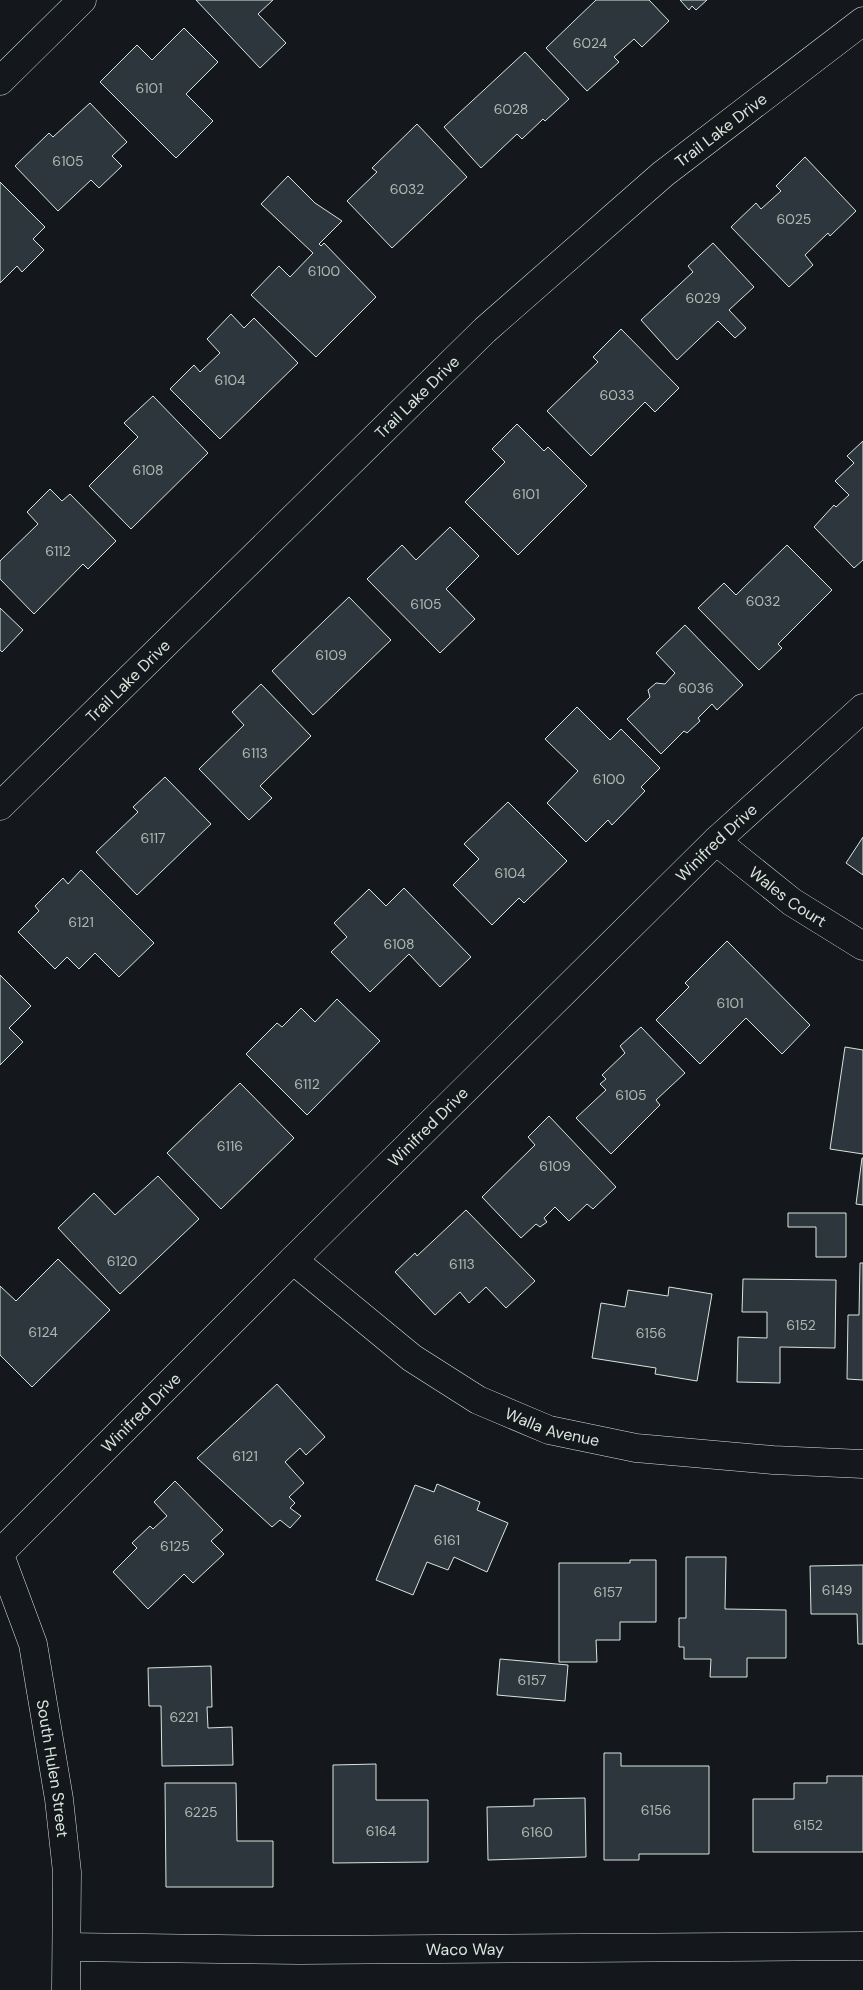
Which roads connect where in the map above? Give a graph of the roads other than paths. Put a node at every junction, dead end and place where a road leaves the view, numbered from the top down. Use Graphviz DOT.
graph roads {
  1 [pos="82,0"];
  2 [pos="863,21"];
  3 [pos="0,81"];
  4 [pos="863,708"];
  5 [pos="0,806"];
  6 [pos="716,842"];
  7 [pos="863,946"];
  8 [pos="293,1260"];
  9 [pos="863,1464"];
  10 [pos="0,1554"];
  11 [pos="863,1946"];
  12 [pos="66,1947"];
  13 [pos="66,1990"];
  1 -- 3 [label="street"];
  2 -- 5 [label="street, Trail Lake Drive"];
  4 -- 6 [label="street, Winifred Drive"];
  6 -- 7 [label="street, Wales Court"];
  6 -- 8 [label="street, Winifred Drive"];
  8 -- 9 [label="street, Walla Avenue"];
  8 -- 10 [label="street, Winifred Drive"];
  10 -- 12 [label="street, South Hulen Street"];
  11 -- 12 [label="street, Waco Way"];
  12 -- 13 [label="street, South Hulen Street"];
}
